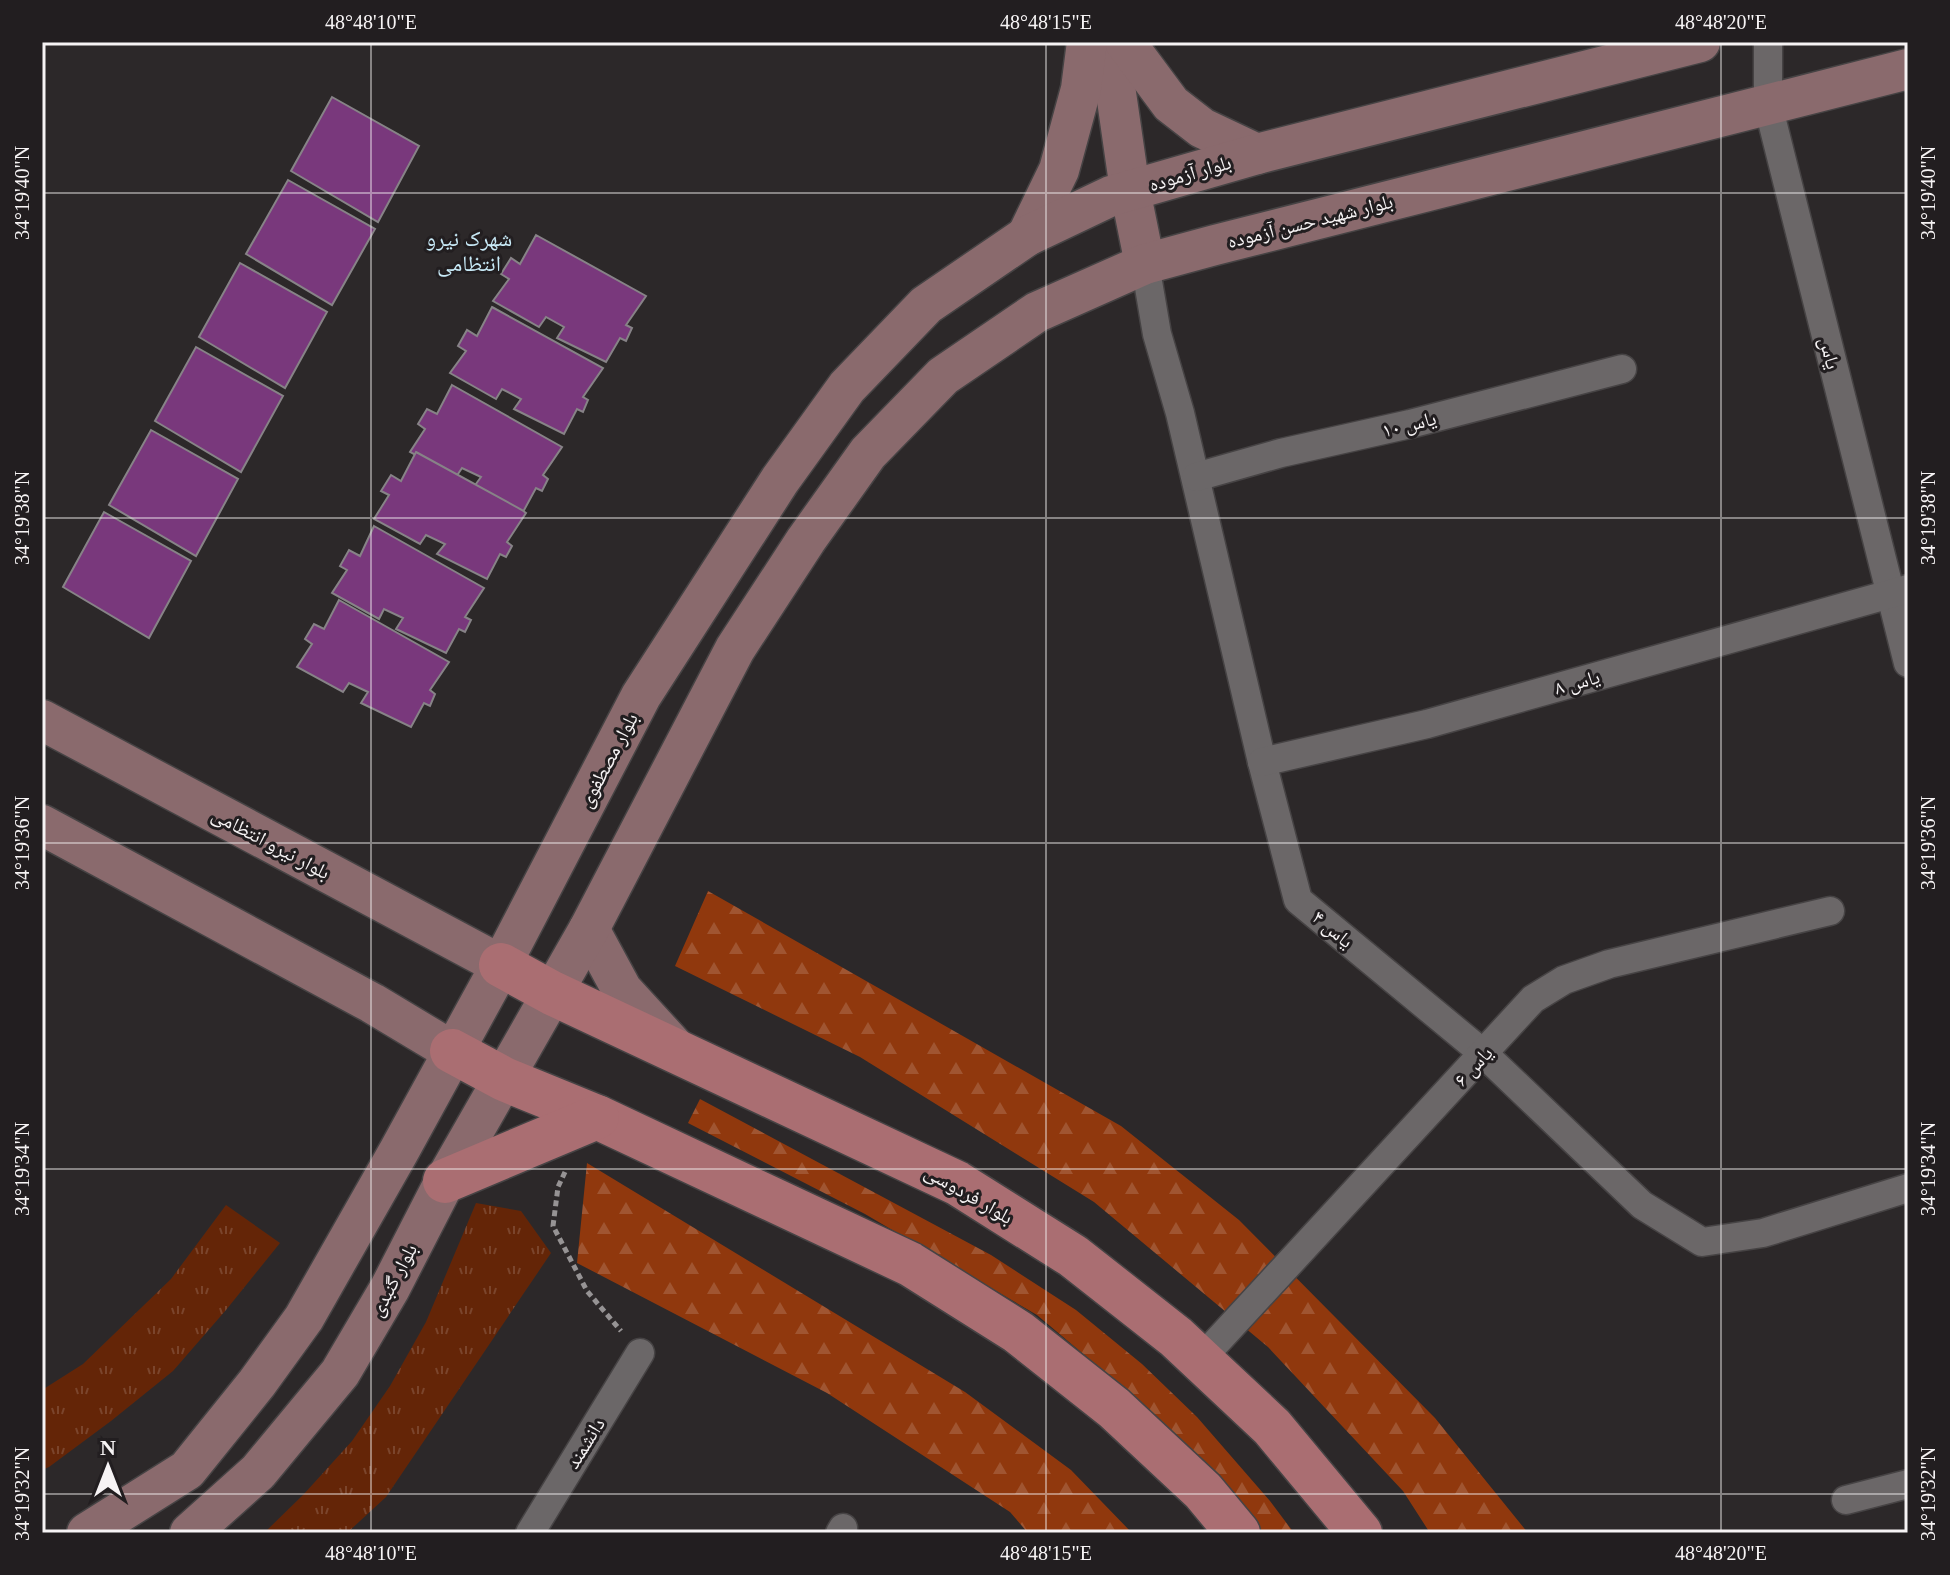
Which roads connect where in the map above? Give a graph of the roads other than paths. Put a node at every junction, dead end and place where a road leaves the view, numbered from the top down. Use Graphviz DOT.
graph roads {
  1 [pos="1087,42"];
  2 [pos="1104,42"];
  3 [pos="1125,42"];
  4 [pos="1700,42"];
  5 [pos="1768,42"];
  6 [pos="1908,69"];
  7 [pos="1768,105"];
  8 [pos="1257,154"];
  9 [pos="1130,190"];
  10 [pos="1027,236"];
  11 [pos="1145,264"];
  12 [pos="1622,369"];
  13 [pos="1196,477"];
  14 [pos="780,480"];
  15 [pos="1899,591"];
  16 [pos="1908,663"];
  17 [pos="42,720"];
  18 [pos="1262,762"];
  19 [pos="42,825"];
  20 [pos="1830,911"];
  21 [pos="589,929"];
  22 [pos="501,965"];
  23 [pos="552,993"];
  24 [pos="452,1051"];
  25 [pos="680,1053"];
  26 [pos="1484,1054"];
  27 [pos="504,1079"];
  28 [pos="597,1117"];
  29 [pos="445,1181"];
  30 [pos="1908,1188"];
  31 [pos="640,1353"];
  32 [pos="1200,1360"];
  33 [pos="1908,1484"];
  34 [pos="1846,1500"];
  35 [pos="87,1533"];
  36 [pos="190,1533"];
  37 [pos="530,1533"];
  38 [pos="1238,1533"];
  39 [pos="1360,1533"];
  1 -- 10 [label="main road"];
  2 -- 9 [label="main road"];
  3 -- 8 [label="main road"];
  4 -- 8 [label="main road, بلوار آزموده"];
  5 -- 7 [label="street, یاس"];
  6 -- 7 [label="main road, بلوار شهید حسن آزموده"];
  7 -- 11 [label="main road, بلوار شهید حسن آزموده"];
  7 -- 15 [label="street, یاس"];
  8 -- 9 [label="main road, بلوار آزموده"];
  9 -- 10 [label="main road, بلوار آزموده"];
  9 -- 11 [label="main road"];
  10 -- 14 [label="main road, بلوار آزموده"];
  11 -- 13 [label="street, یاس ۴"];
  11 -- 21 [label="main road, بلوار شهید حسن آزموده"];
  12 -- 13 [label="street, یاس ۱۰"];
  13 -- 18 [label="street, یاس ۴"];
  14 -- 22 [label="main road, بلوار مصطفوی"];
  15 -- 16 [label="street, یاس"];
  15 -- 18 [label="street, یاس ۸"];
  17 -- 22 [label="main road, بلوار نیرو انتظامی"];
  18 -- 26 [label="street, یاس ۴"];
  19 -- 24 [label="main road"];
  20 -- 26 [label="street, یاس ۶"];
  21 -- 23 [label="main road"];
  21 -- 25 [label="main road"];
  22 -- 23 [label="main road, بلوار فردوسی"];
  22 -- 24 [label="main road, بلوار مصطفوی"];
  23 -- 25 [label="main road, بلوار فردوسی"];
  23 -- 27 [label="main road, بلوار گنبدی"];
  24 -- 27 [label="main road"];
  24 -- 35 [label="main road"];
  25 -- 32 [label="main road, بلوار فردوسی"];
  26 -- 30 [label="street, یاس ۴"];
  26 -- 32 [label="street, یاس ۶"];
  27 -- 28 [label="main road"];
  27 -- 29 [label="main road, بلوار گنبدی"];
  28 -- 29 [label="main road"];
  28 -- 38 [label="main road"];
  29 -- 36 [label="main road, بلوار گنبدی"];
  31 -- 37 [label="street, دانشمند"];
  32 -- 39 [label="main road, بلوار فردوسی"];
  33 -- 34 [label="street"];
}
